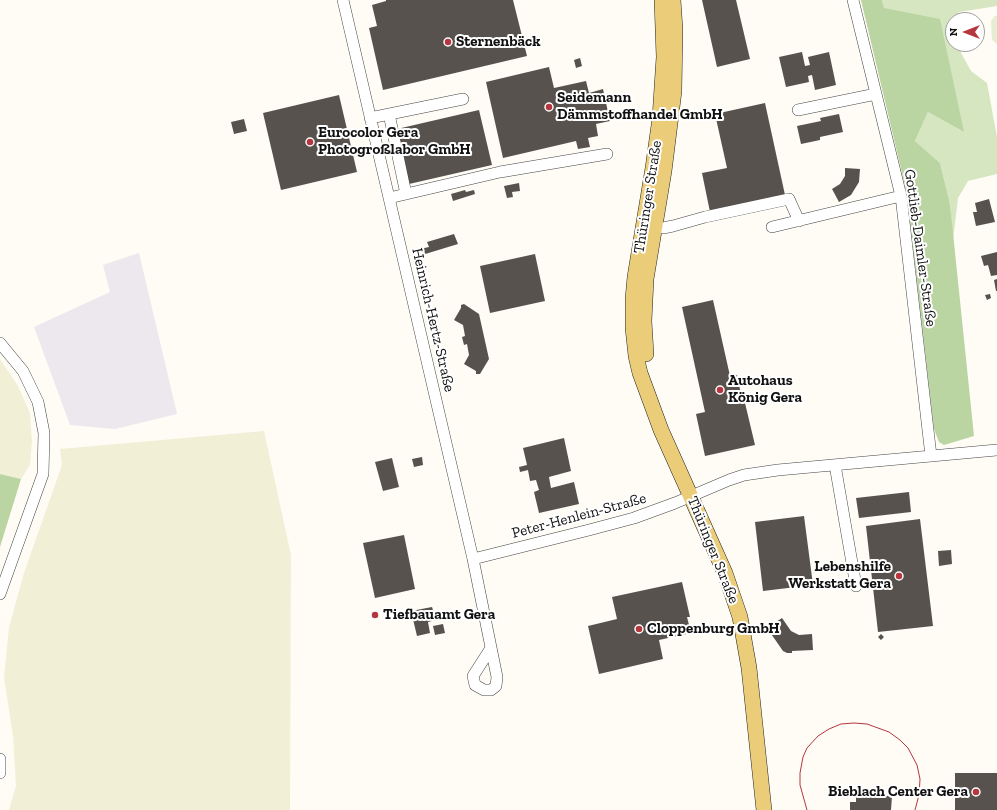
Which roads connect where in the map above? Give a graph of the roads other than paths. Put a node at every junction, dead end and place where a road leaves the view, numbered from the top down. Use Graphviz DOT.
graph roads {
  1 [pos="343,0"];
  2 [pos="662,0"];
  3 [pos="673,0"];
  4 [pos="853,0"];
  5 [pos="876,94"];
  6 [pos="463,99"];
  7 [pos="798,110"];
  8 [pos="389,114"];
  9 [pos="370,118"];
  10 [pos="607,154"];
  11 [pos="406,194"];
  12 [pos="901,196"];
  13 [pos="389,198"];
  14 [pos="799,221"];
  15 [pos="649,225"];
  16 [pos="772,227"];
  17 [pos="0,343"];
  18 [pos="997,450"];
  19 [pos="931,456"];
  20 [pos="835,465"];
  21 [pos="691,496"];
  22 [pos="473,559"];
  23 [pos="856,586"];
  24 [pos="0,594"];
  25 [pos="491,648"];
  26 [pos="0,759"];
  27 [pos="0,773"];
  28 [pos="764,810"];
  1 -- 9 [label="street, Heinrich-Hertz-Straße"];
  2 -- 15 [label="main road, Thüringer Straße"];
  3 -- 15 [label="main road, Thüringer Straße"];
  4 -- 5 [label="street, Gottlieb-Daimler-Straße"];
  5 -- 7 [label="street"];
  5 -- 12 [label="street, Gottlieb-Daimler-Straße"];
  6 -- 8 [label="street"];
  8 -- 9 [label="street"];
  8 -- 11 [label="street"];
  9 -- 13 [label="street, Heinrich-Hertz-Straße"];
  10 -- 11 [label="street"];
  11 -- 13 [label="street"];
  12 -- 14 [label="street"];
  12 -- 19 [label="street, Gottlieb-Daimler-Straße"];
  13 -- 22 [label="street, Heinrich-Hertz-Straße"];
  14 -- 15 [label="street"];
  14 -- 16 [label="street"];
  15 -- 21 [label="main road, Thüringer Straße"];
  17 -- 24 [label="street"];
  18 -- 19 [label="street, Peter-Henlein-Straße"];
  19 -- 20 [label="street, Peter-Henlein-Straße"];
  20 -- 21 [label="street, Peter-Henlein-Straße"];
  20 -- 23 [label="street"];
  21 -- 22 [label="street, Peter-Henlein-Straße"];
  21 -- 28 [label="main road, Thüringer Straße"];
  22 -- 25 [label="street, Heinrich-Hertz-Straße"];
  26 -- 27 [label="street"];
}
